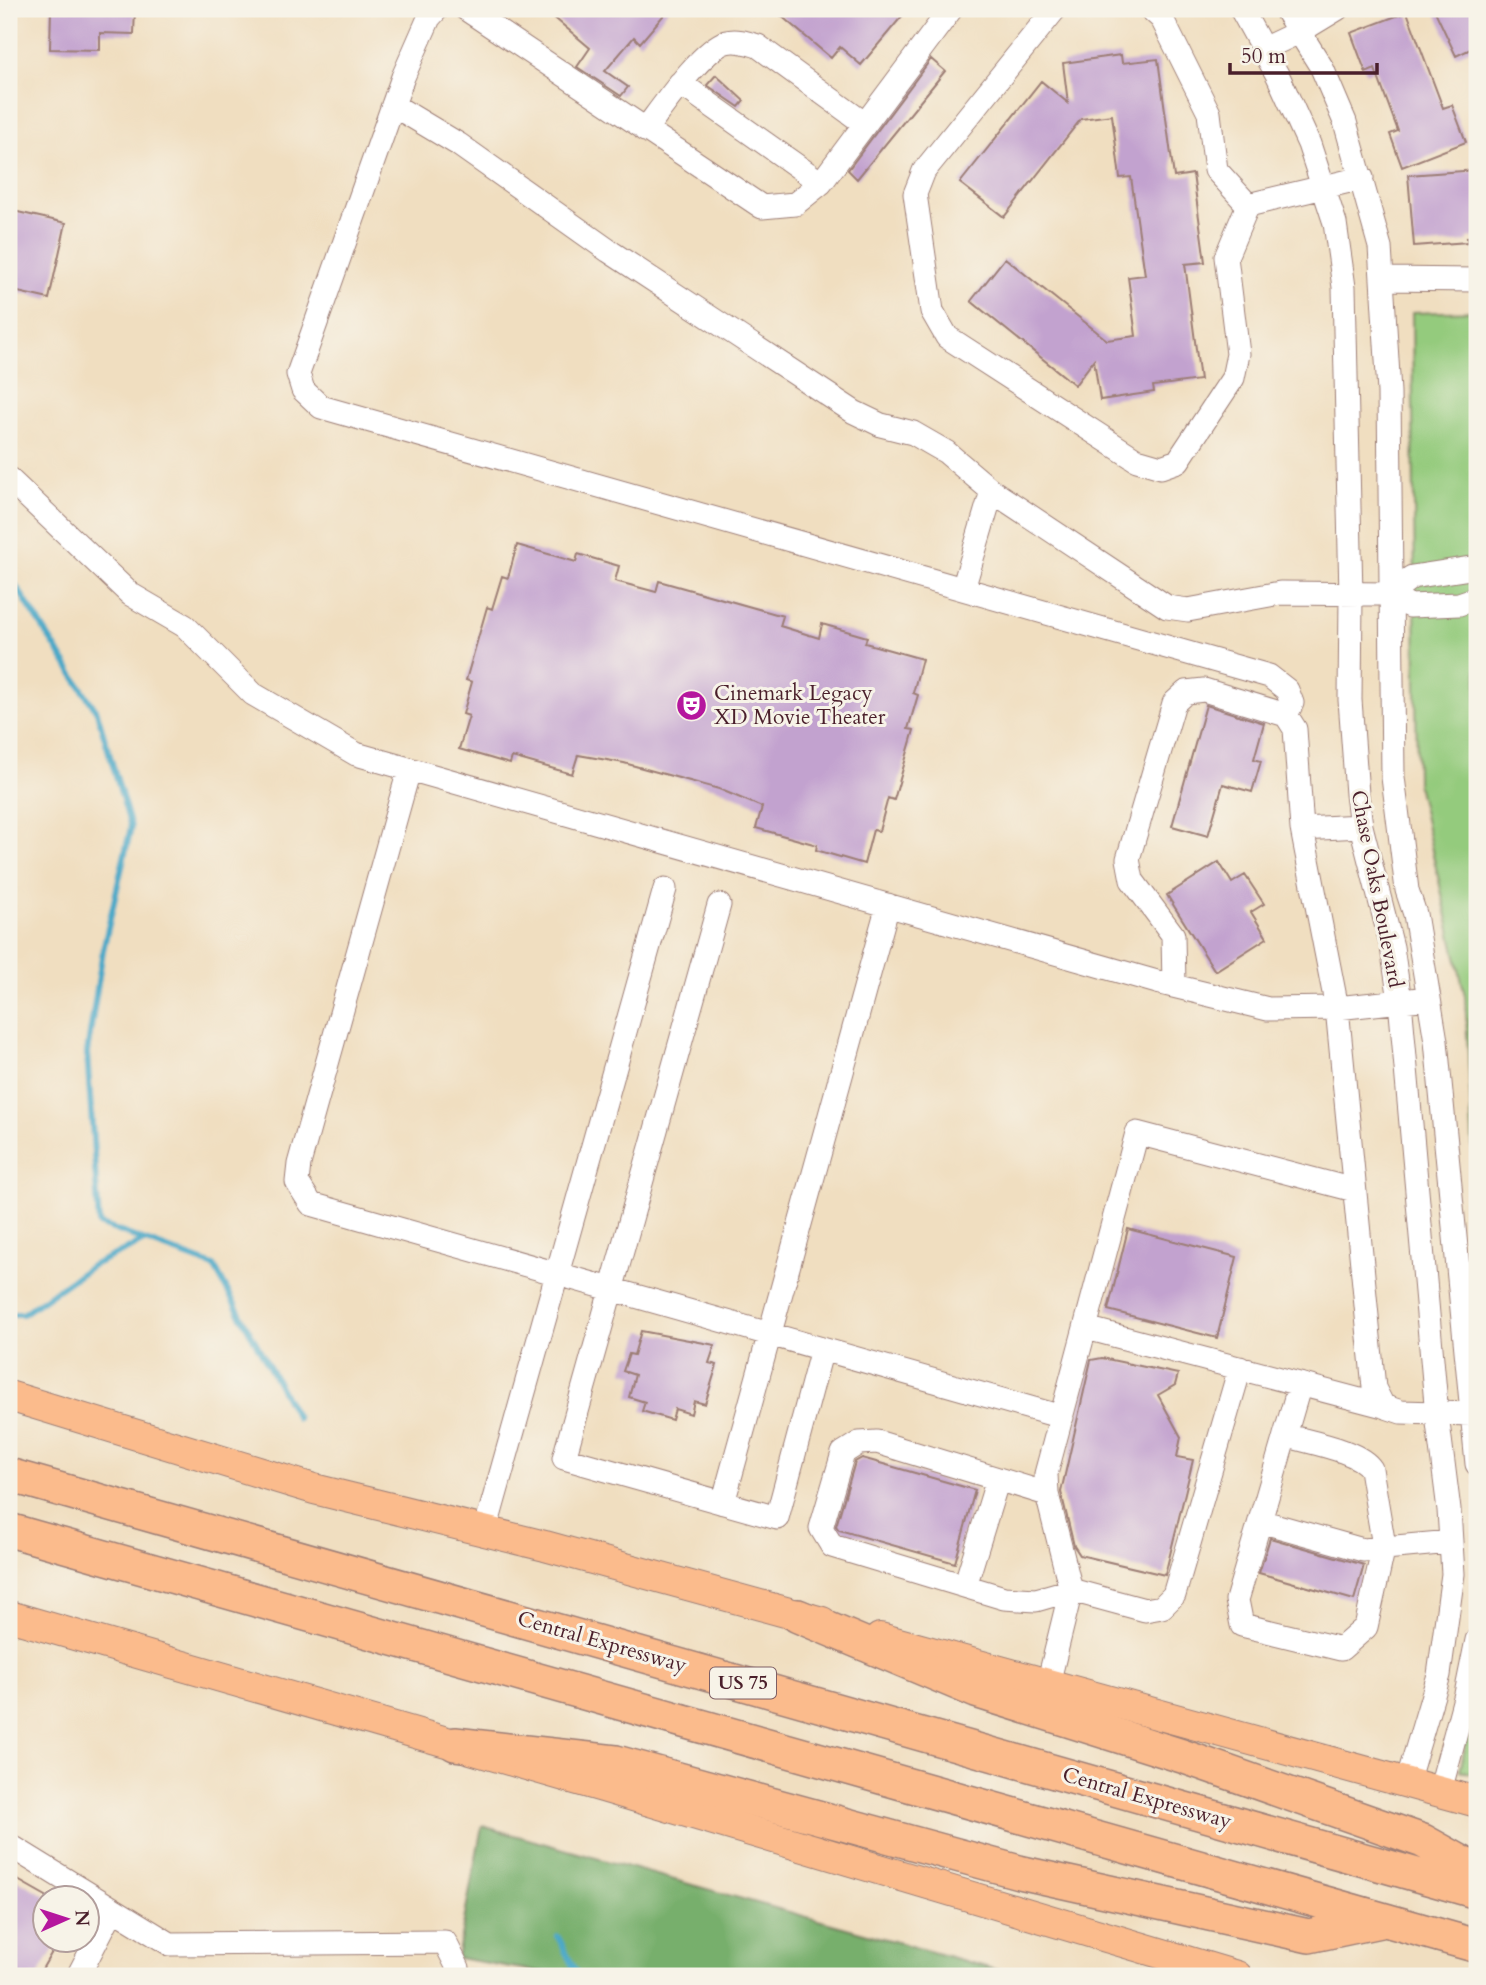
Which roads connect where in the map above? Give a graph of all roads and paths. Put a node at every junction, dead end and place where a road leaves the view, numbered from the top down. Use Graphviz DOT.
graph roads {
  1 [pos="437,9"];
  2 [pos="466,9"];
  3 [pos="951,9"];
  4 [pos="1055,9"];
  5 [pos="1152,9"];
  6 [pos="1241,9"];
  7 [pos="1285,9"];
  8 [pos="1337,9"];
  9 [pos="1299,32"];
  10 [pos="1264,49"];
  11 [pos="681,83"];
  12 [pos="393,105"];
  13 [pos="865,124"];
  14 [pos="645,130"];
  15 [pos="1362,177"];
  16 [pos="821,183"];
  17 [pos="1325,187"];
  18 [pos="1248,205"];
  19 [pos="1383,279"];
  20 [pos="1477,280"];
  21 [pos="9,479"];
  22 [pos="992,491"];
  23 [pos="1477,567"];
  24 [pos="962,589"];
  25 [pos="1389,594"];
  26 [pos="1351,596"];
  27 [pos="1477,598"];
  28 [pos="1286,715"];
  29 [pos="409,769"];
  30 [pos="1361,826"];
  31 [pos="1302,829"];
  32 [pos="665,889"];
  33 [pos="719,905"];
  34 [pos="888,905"];
  35 [pos="1174,986"];
  36 [pos="1429,998"];
  37 [pos="1400,1001"];
  38 [pos="1337,1008"];
  39 [pos="1354,1190"];
  40 [pos="557,1274"];
  41 [pos="611,1289"];
  42 [pos="1086,1328"];
  43 [pos="768,1334"];
  44 [pos="822,1349"];
  45 [pos="1240,1368"];
  46 [pos="1300,1384"];
  47 [pos="9,1396"];
  48 [pos="1383,1406"];
  49 [pos="1472,1414"];
  50 [pos="1437,1415"];
  51 [pos="1062,1417"];
  52 [pos="1285,1435"];
  53 [pos="1477,1464"];
  54 [pos="9,1475"];
  55 [pos="998,1479"];
  56 [pos="1047,1494"];
  57 [pos="723,1503"];
  58 [pos="1260,1521"];
  59 [pos="9,1530"];
  60 [pos="485,1531"];
  61 [pos="1451,1542"];
  62 [pos="1384,1546"];
  63 [pos="965,1586"];
  64 [pos="1072,1590"];
  65 [pos="9,1616"];
  66 [pos="798,1616"];
  67 [pos="1477,1640"];
  68 [pos="1048,1685"];
  69 [pos="455,1744"];
  70 [pos="1407,1782"];
  71 [pos="1440,1791"];
  72 [pos="1477,1802"];
  73 [pos="9,1845"];
  74 [pos="1477,1871"];
  75 [pos="1477,1892"];
  76 [pos="113,1909"];
  77 [pos="1385,1920"];
  78 [pos="1477,1946"];
  79 [pos="78,1976"];
  80 [pos="458,1976"];
  81 [pos="1237,1976"];
  1 -- 12 [label="street"];
  2 -- 14 [label="street"];
  3 -- 13 [label="street"];
  4 -- 18 [label="street"];
  5 -- 18 [label="street"];
  6 -- 10 [label="street, Chase Oaks Boulevard"];
  7 -- 9 [label="street, Chase Oaks Boulevard"];
  8 -- 9 [label="street"];
  9 -- 10 [label="street"];
  9 -- 15 [label="street, Chase Oaks Boulevard"];
  10 -- 17 [label="street, Chase Oaks Boulevard"];
  11 -- 13 [label="street"];
  11 -- 14 [label="street"];
  11 -- 16 [label="street"];
  12 -- 22 [label="street"];
  12 -- 24 [label="street"];
  13 -- 16 [label="street"];
  14 -- 16 [label="street"];
  15 -- 17 [label="street"];
  15 -- 19 [label="street, Chase Oaks Boulevard"];
  17 -- 18 [label="street"];
  17 -- 26 [label="street, Chase Oaks Boulevard"];
  19 -- 20 [label="street"];
  19 -- 25 [label="street, Chase Oaks Boulevard"];
  21 -- 29 [label="street"];
  22 -- 24 [label="street"];
  22 -- 26 [label="street"];
  23 -- 25 [label="street"];
  24 -- 28 [label="street"];
  25 -- 26 [label="street"];
  25 -- 27 [label="street"];
  25 -- 36 [label="street, Chase Oaks Boulevard"];
  26 -- 30 [label="street, Chase Oaks Boulevard"];
  28 -- 31 [label="street"];
  28 -- 35 [label="street"];
  29 -- 34 [label="street"];
  29 -- 40 [label="street"];
  30 -- 31 [label="street"];
  30 -- 37 [label="street, Chase Oaks Boulevard"];
  31 -- 38 [label="street"];
  32 -- 40 [label="street"];
  33 -- 41 [label="street"];
  34 -- 35 [label="street"];
  34 -- 43 [label="street"];
  35 -- 38 [label="street"];
  36 -- 37 [label="street"];
  36 -- 49 [label="street, Chase Oaks Boulevard"];
  37 -- 38 [label="street"];
  37 -- 50 [label="street, Chase Oaks Boulevard"];
  38 -- 39 [label="street"];
  39 -- 42 [label="street"];
  39 -- 48 [label="street"];
  40 -- 41 [label="street"];
  40 -- 60 [label="street"];
  41 -- 43 [label="street"];
  41 -- 57 [label="street"];
  42 -- 45 [label="street"];
  42 -- 51 [label="street"];
  43 -- 44 [label="street"];
  43 -- 57 [label="street"];
  44 -- 51 [label="street"];
  44 -- 57 [label="street"];
  45 -- 46 [label="street"];
  45 -- 64 [label="street"];
  46 -- 48 [label="street"];
  46 -- 52 [label="street"];
  47 -- 60 [label="main road"];
  48 -- 50 [label="street"];
  49 -- 50 [label="street"];
  49 -- 53 [label="street, Chase Oaks Boulevard"];
  50 -- 61 [label="street, Chase Oaks Boulevard"];
  51 -- 56 [label="street"];
  52 -- 58 [label="street"];
  52 -- 62 [label="street"];
  54 -- 75 [label="highway, Central Expressway / US 75"];
  55 -- 56 [label="street"];
  55 -- 63 [label="street"];
  55 -- 63 [label="street"];
  56 -- 64 [label="street"];
  58 -- 62 [label="street"];
  58 -- 62 [label="street"];
  59 -- 77 [label="highway, US 75"];
  60 -- 66 [label="main road"];
  61 -- 62 [label="street"];
  61 -- 70 [label="street, Chase Oaks Boulevard"];
  63 -- 64 [label="street"];
  64 -- 68 [label="street"];
  65 -- 69 [label="main road"];
  66 -- 68 [label="main road"];
  66 -- 74 [label="highway"];
  67 -- 71 [label="street"];
  68 -- 70 [label="main road"];
  69 -- 77 [label="highway"];
  69 -- 81 [label="main road"];
  70 -- 71 [label="main road"];
  71 -- 72 [label="main road"];
  73 -- 76 [label="street"];
  76 -- 79 [label="street"];
  76 -- 80 [label="street"];
  77 -- 78 [label="highway, US 75"];
}
